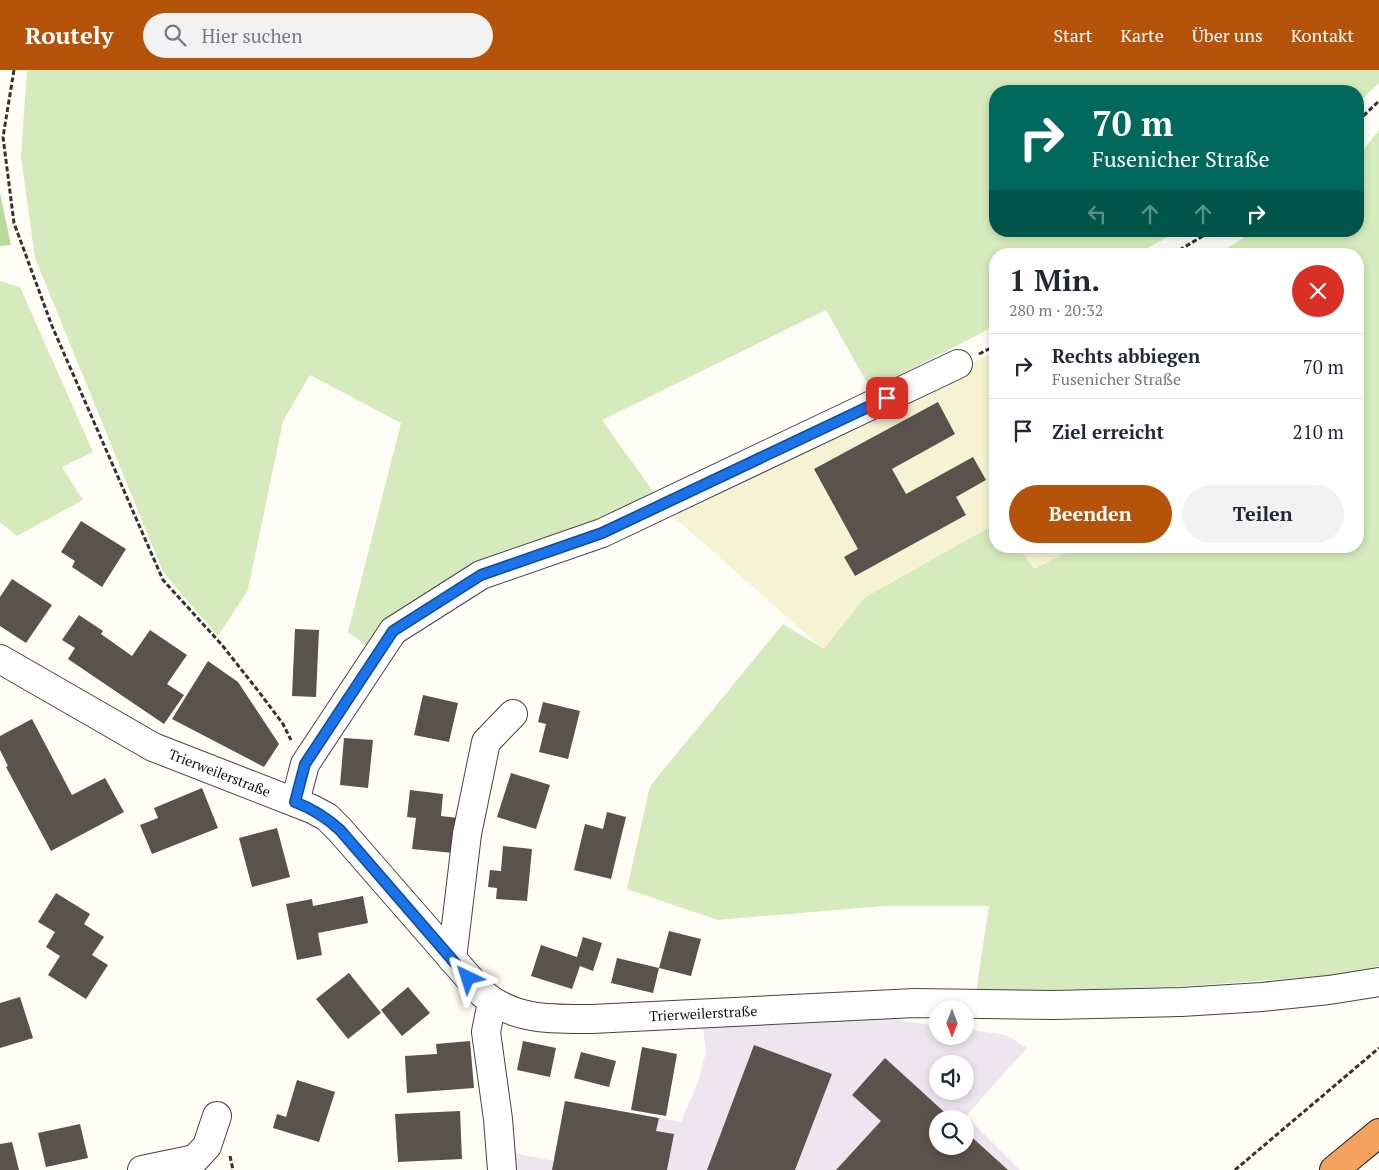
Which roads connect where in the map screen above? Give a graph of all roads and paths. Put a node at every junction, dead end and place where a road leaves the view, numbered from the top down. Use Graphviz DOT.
graph roads {
  1 [pos="14,70"];
  2 [pos="1379,101"];
  3 [pos="1364,115"];
  4 [pos="1201,237"];
  5 [pos="1183,248"];
  6 [pos="958,364"];
  7 [pos="0,659"];
  8 [pos="513,714"];
  9 [pos="305,764"];
  10 [pos="295,802"];
  11 [pos="452,959"];
  12 [pos="1379,982"];
  13 [pos="495,1004"];
  14 [pos="1379,1048"];
  15 [pos="217,1116"];
  16 [pos="1379,1133"];
  17 [pos="142,1170"];
  18 [pos="502,1170"];
  19 [pos="1235,1170"];
  20 [pos="1334,1170"];
  1 -- 9 [label="path"];
  2 -- 3 [label="path"];
  4 -- 5 [label="path"];
  6 -- 9 [label="street"];
  7 -- 10 [label="street, Trierweilerstraße"];
  8 -- 11 [label="street"];
  9 -- 10 [label="street"];
  10 -- 11 [label="street, Trierweilerstraße"];
  11 -- 13 [label="street, Trierweilerstraße"];
  12 -- 13 [label="street, Trierweilerstraße"];
  13 -- 18 [label="street"];
  14 -- 19 [label="path"];
  15 -- 17 [label="street"];
  16 -- 20 [label="highway"];
}
